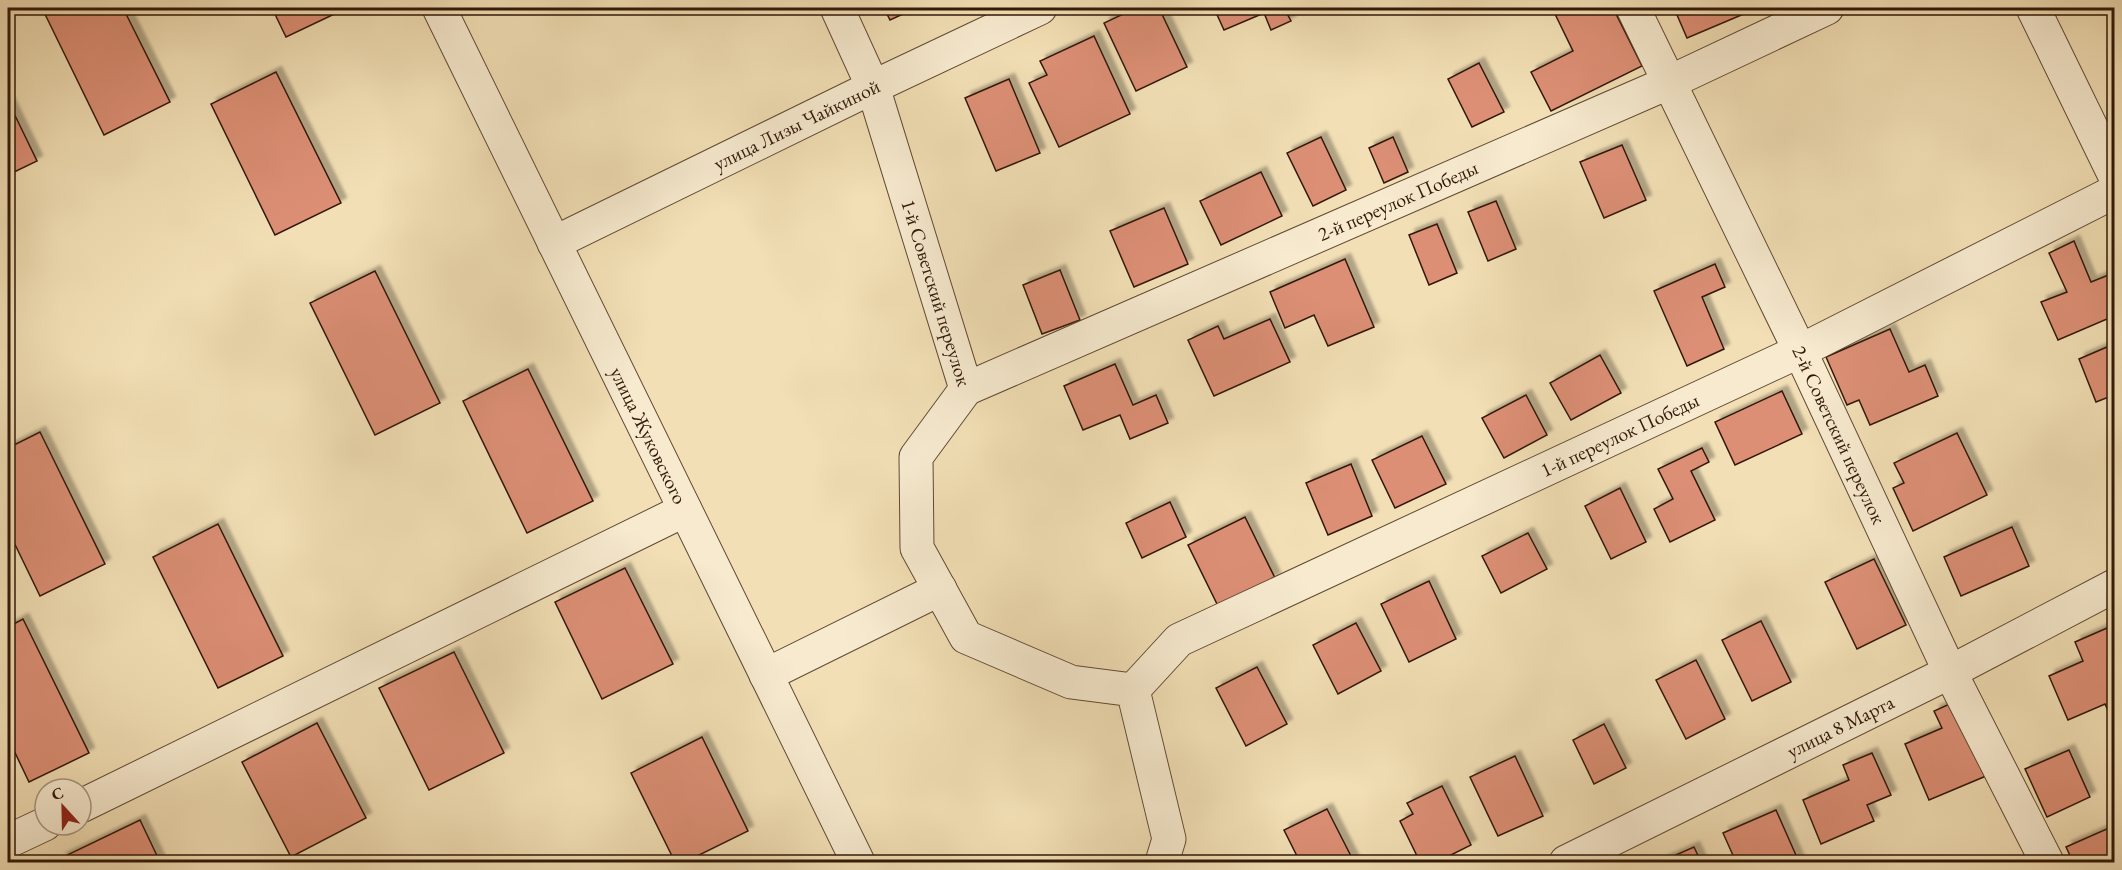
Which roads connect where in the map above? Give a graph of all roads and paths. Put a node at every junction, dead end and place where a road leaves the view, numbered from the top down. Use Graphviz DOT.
graph roads {
  1 [pos="439,8"];
  2 [pos="837,8"];
  3 [pos="1040,8"];
  4 [pos="1634,8"];
  5 [pos="1827,8"];
  6 [pos="2033,8"];
  7 [pos="1670,82"];
  8 [pos="873,87"];
  9 [pos="2115,174"];
  10 [pos="2115,192"];
  11 [pos="554,243"];
  12 [pos="1800,351"];
  13 [pos="966,389"];
  14 [pos="685,510"];
  15 [pos="2115,586"];
  16 [pos="940,589"];
  17 [pos="1950,672"];
  18 [pos="766,675"];
  19 [pos="1134,690"];
  20 [pos="93,800"];
  21 [pos="33,832"];
  22 [pos="14,845"];
  23 [pos="858,862"];
  24 [pos="1162,862"];
  25 [pos="1566,862"];
  26 [pos="2047,862"];
  1 -- 11 [label="street, улица Жуковского"];
  2 -- 8 [label="street, 1-й Советский переулок"];
  3 -- 8 [label="street, улица Лизы Чайкиной"];
  4 -- 7 [label="street, 2-й Советский переулок"];
  5 -- 7 [label="street, 2-й переулок Победы"];
  6 -- 9 [label="street"];
  7 -- 12 [label="street, 2-й Советский переулок"];
  7 -- 13 [label="street, 2-й переулок Победы"];
  8 -- 11 [label="street, улица Лизы Чайкиной"];
  8 -- 13 [label="street, 1-й Советский переулок"];
  10 -- 12 [label="street, 1-й переулок Победы"];
  11 -- 14 [label="street, улица Жуковского"];
  12 -- 17 [label="street, 2-й Советский переулок"];
  12 -- 19 [label="street, 1-й переулок Победы"];
  13 -- 16 [label="street, 1-й Советский переулок"];
  14 -- 18 [label="street, улица Жуковского"];
  14 -- 20 [label="street"];
  15 -- 17 [label="street, улица 8 Марта"];
  16 -- 18 [label="street"];
  16 -- 19 [label="street, 1-й Советский переулок"];
  17 -- 25 [label="street, улица 8 Марта"];
  17 -- 26 [label="street, 2-й Советский переулок"];
  18 -- 23 [label="street, улица Жуковского"];
  19 -- 24 [label="street"];
  21 -- 22 [label="street"];
}
